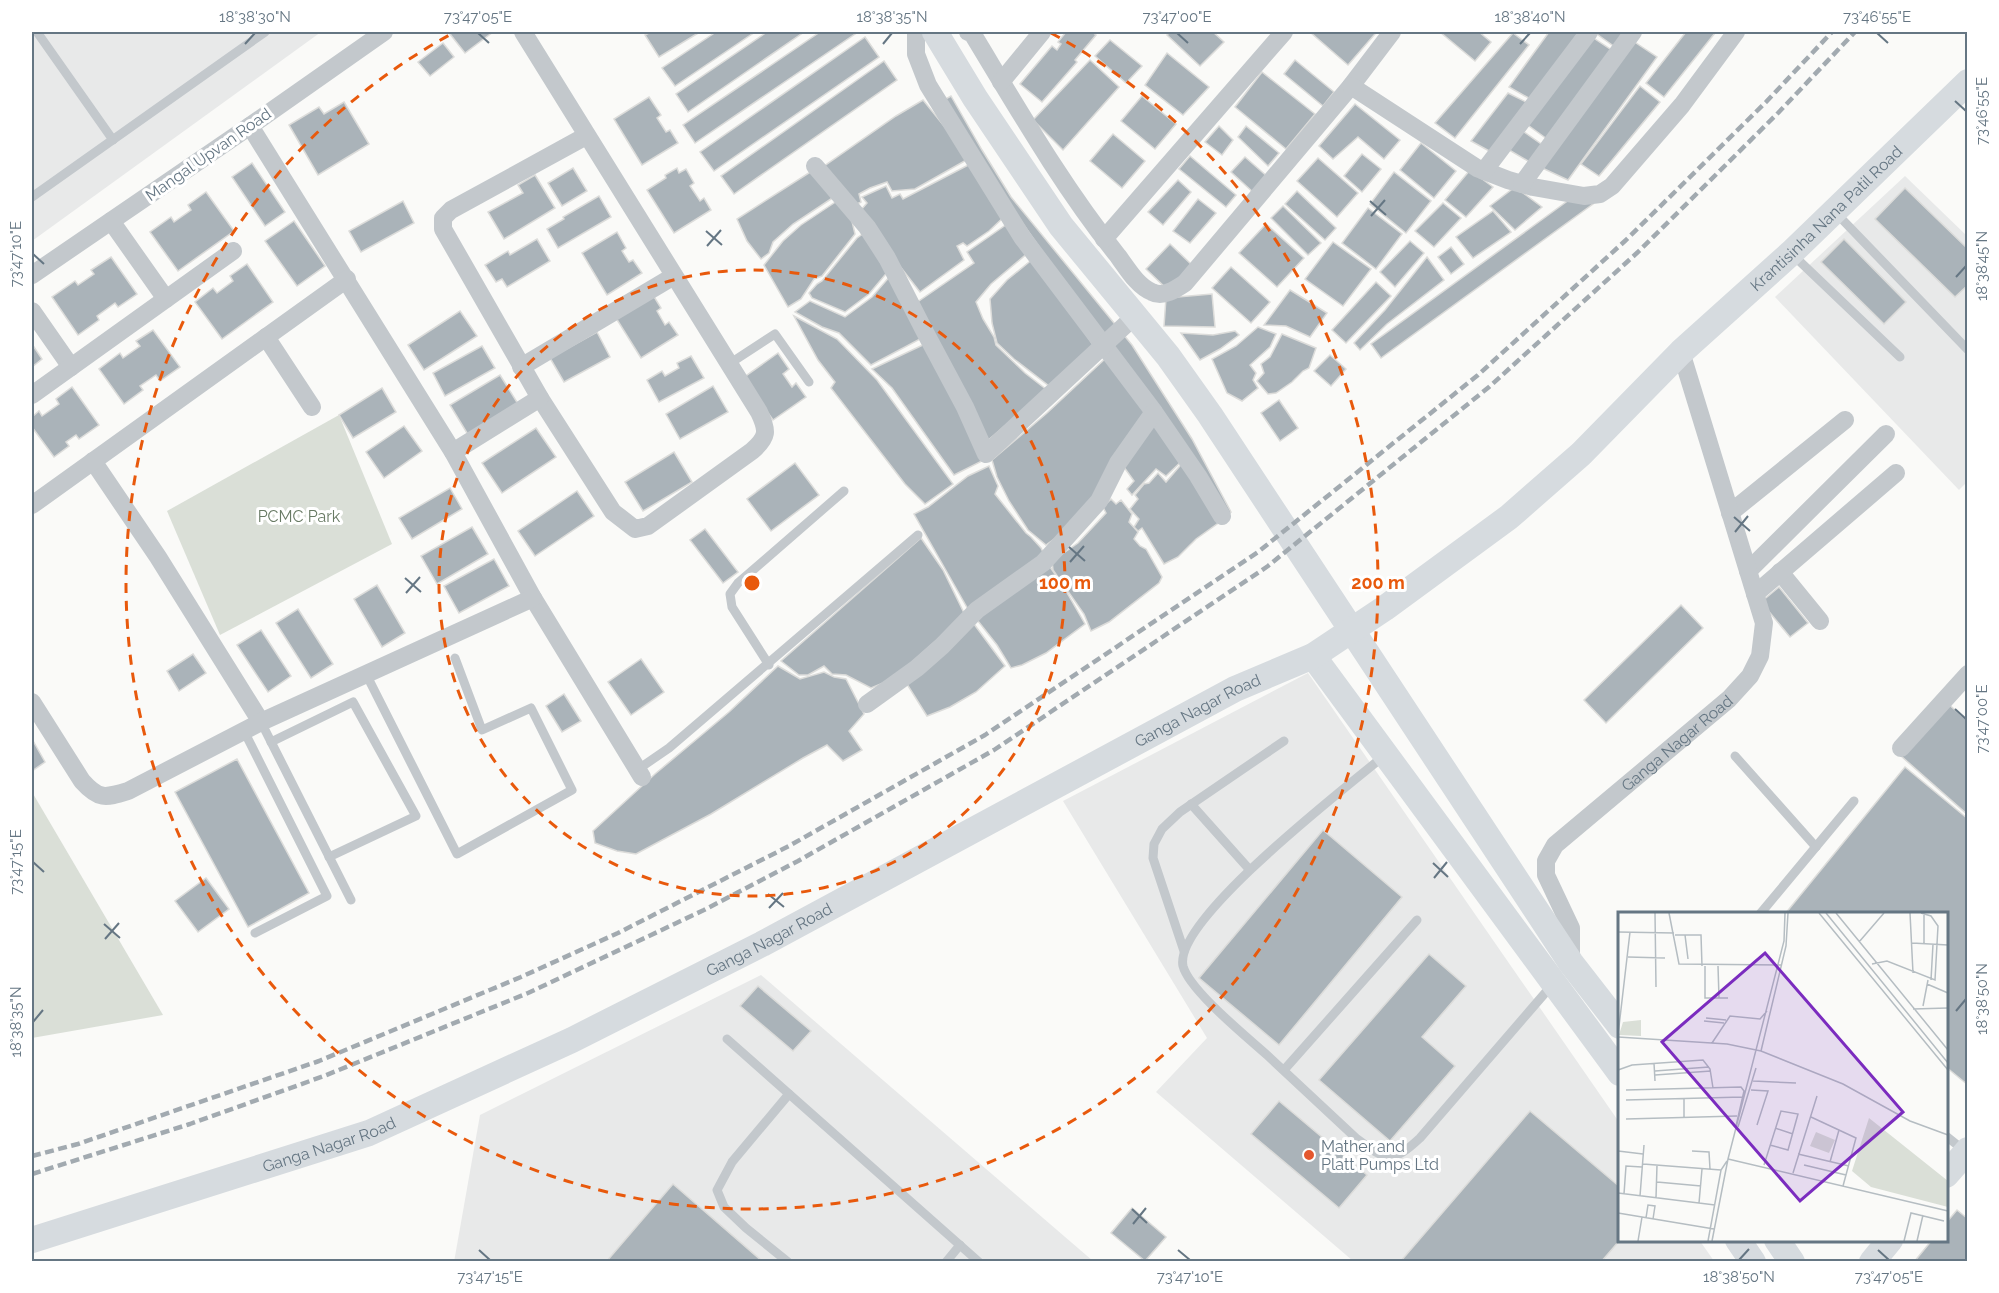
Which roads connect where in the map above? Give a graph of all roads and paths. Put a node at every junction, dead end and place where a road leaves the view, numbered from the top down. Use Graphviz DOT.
graph roads {
  1 [pos="37,32"];
  2 [pos="265,32"];
  3 [pos="384,32"];
  4 [pos="523,32"];
  5 [pos="916,32"];
  6 [pos="935,32"];
  7 [pos="968,32"];
  8 [pos="1042,32"];
  9 [pos="1284,32"];
  10 [pos="1589,32"];
  11 [pos="1633,32"];
  12 [pos="1736,32"];
  13 [pos="1388,33"];
  14 [pos="1001,82"];
  15 [pos="1968,82"];
  16 [pos="1351,86"];
  17 [pos="250,126"];
  18 [pos="586,136"];
  19 [pos="113,140"];
  20 [pos="815,166"];
  21 [pos="1484,171"];
  22 [pos="1522,184"];
  23 [pos="32,197"];
  24 [pos="1834,211"];
  25 [pos="111,221"];
  26 [pos="1104,239"];
  27 [pos="232,251"];
  28 [pos="1791,253"];
  29 [pos="32,275"];
  30 [pos="674,276"];
  31 [pos="347,279"];
  32 [pos="166,299"];
  33 [pos="32,310"];
  34 [pos="1135,316"];
  35 [pos="266,337"];
  36 [pos="1104,345"];
  37 [pos="1968,350"];
  38 [pos="1681,352"];
  39 [pos="1900,357"];
  40 [pos="729,364"];
  41 [pos="71,367"];
  42 [pos="521,367"];
  43 [pos="809,382"];
  44 [pos="32,395"];
  45 [pos="540,398"];
  46 [pos="312,406"];
  47 [pos="1154,412"];
  48 [pos="1845,420"];
  49 [pos="1886,434"];
  50 [pos="453,452"];
  51 [pos="93,461"];
  52 [pos="1896,473"];
  53 [pos="844,491"];
  54 [pos="32,505"];
  55 [pos="1730,513"];
  56 [pos="1222,516"];
  57 [pos="918,535"];
  58 [pos="1748,571"];
  59 [pos="1780,573"];
  60 [pos="1755,594"];
  61 [pos="533,598"];
  62 [pos="1820,621"];
  63 [pos="1313,656"];
  64 [pos="455,658"];
  65 [pos="769,665"];
  66 [pos="366,674"];
  67 [pos="1965,683"];
  68 [pos="32,702"];
  69 [pos="867,704"];
  70 [pos="261,722"];
  71 [pos="243,731"];
  72 [pos="1284,741"];
  73 [pos="271,742"];
  74 [pos="1901,748"];
  75 [pos="1386,754"];
  76 [pos="1735,756"];
  77 [pos="639,773"];
  78 [pos="1854,801"];
  79 [pos="1191,804"];
  80 [pos="1816,847"];
  81 [pos="329,857"];
  82 [pos="1250,869"];
  83 [pos="351,900"];
  84 [pos="1762,912"];
  85 [pos="1417,920"];
  86 [pos="255,933"];
  87 [pos="1184,951"];
  88 [pos="1572,963"];
  89 [pos="1554,983"];
  90 [pos="1618,1023"];
  91 [pos="727,1039"];
  92 [pos="1618,1070"];
  93 [pos="1284,1071"];
  94 [pos="789,1094"];
  95 [pos="1962,1148"];
  96 [pos="1948,1171"];
  97 [pos="32,1240"];
  98 [pos="1739,1242"];
  99 [pos="1778,1242"];
  100 [pos="1888,1242"];
  101 [pos="960,1245"];
  102 [pos="789,1262"];
  103 [pos="946,1262"];
  104 [pos="979,1262"];
  105 [pos="1753,1262"];
  106 [pos="1792,1262"];
  107 [pos="1872,1262"];
  1 -- 19 [label="lane"];
  2 -- 19 [label="lane"];
  3 -- 17 [label="street, Mangal Upvan Road"];
  4 -- 18 [label="street"];
  5 -- 36 [label="street"];
  6 -- 34 [label="main road"];
  7 -- 14 [label="street"];
  8 -- 14 [label="street"];
  9 -- 26 [label="street"];
  10 -- 21 [label="street"];
  11 -- 22 [label="street"];
  12 -- 22 [label="street"];
  13 -- 16 [label="street"];
  14 -- 26 [label="street"];
  15 -- 24 [label="main road, Krantisinha Nana Patil Road"];
  16 -- 21 [label="street"];
  16 -- 26 [label="street"];
  17 -- 25 [label="street, Mangal Upvan Road"];
  17 -- 31 [label="street"];
  18 -- 30 [label="street"];
  18 -- 42 [label="street"];
  19 -- 23 [label="lane"];
  20 -- 36 [label="street"];
  21 -- 22 [label="street"];
  24 -- 28 [label="main road, Krantisinha Nana Patil Road"];
  24 -- 37 [label="lane"];
  25 -- 29 [label="street, Mangal Upvan Road"];
  25 -- 32 [label="street"];
  27 -- 32 [label="street"];
  28 -- 38 [label="main road, Krantisinha Nana Patil Road"];
  28 -- 39 [label="lane"];
  30 -- 40 [label="street"];
  30 -- 42 [label="street"];
  31 -- 35 [label="street"];
  31 -- 50 [label="street"];
  32 -- 41 [label="street"];
  33 -- 41 [label="street"];
  34 -- 36 [label="street"];
  34 -- 88 [label="main road"];
  35 -- 46 [label="street"];
  35 -- 51 [label="street"];
  36 -- 47 [label="street"];
  38 -- 55 [label="street, Ganga Nagar Road"];
  38 -- 63 [label="main road, Krantisinha Nana Patil Road"];
  40 -- 43 [label="lane"];
  40 -- 45 [label="street"];
  41 -- 44 [label="street"];
  42 -- 45 [label="street"];
  45 -- 50 [label="street"];
  47 -- 56 [label="street"];
  47 -- 69 [label="street"];
  48 -- 55 [label="street"];
  49 -- 58 [label="street"];
  50 -- 61 [label="street"];
  51 -- 54 [label="street"];
  51 -- 70 [label="street"];
  52 -- 59 [label="street"];
  53 -- 65 [label="lane"];
  55 -- 58 [label="street, Ganga Nagar Road"];
  57 -- 65 [label="lane"];
  58 -- 60 [label="street, Ganga Nagar Road"];
  59 -- 60 [label="street"];
  59 -- 62 [label="street"];
  60 -- 88 [label="street, Ganga Nagar Road"];
  61 -- 66 [label="street"];
  61 -- 77 [label="street"];
  63 -- 75 [label="main road"];
  63 -- 97 [label="main road, Ganga Nagar Road"];
  64 -- 66 [label="lane"];
  65 -- 77 [label="lane"];
  66 -- 70 [label="street"];
  67 -- 74 [label="street"];
  68 -- 71 [label="street"];
  70 -- 71 [label="street"];
  70 -- 73 [label="lane"];
  71 -- 86 [label="lane"];
  72 -- 79 [label="lane"];
  73 -- 81 [label="lane"];
  73 -- 81 [label="lane"];
  75 -- 82 [label="lane"];
  75 -- 89 [label="main road"];
  76 -- 80 [label="lane"];
  78 -- 80 [label="lane"];
  79 -- 82 [label="lane"];
  79 -- 87 [label="lane"];
  80 -- 84 [label="lane"];
  81 -- 83 [label="lane"];
  82 -- 87 [label="lane"];
  85 -- 93 [label="lane"];
  87 -- 93 [label="lane"];
  88 -- 89 [label="main road"];
  88 -- 90 [label="main road"];
  89 -- 92 [label="main road"];
  89 -- 93 [label="lane"];
  91 -- 94 [label="lane"];
  94 -- 101 [label="lane"];
  94 -- 102 [label="lane"];
  95 -- 96 [label="main road"];
  98 -- 105 [label="main road"];
  99 -- 106 [label="main road"];
  100 -- 107 [label="main road"];
  101 -- 103 [label="lane"];
  101 -- 104 [label="lane"];
}
